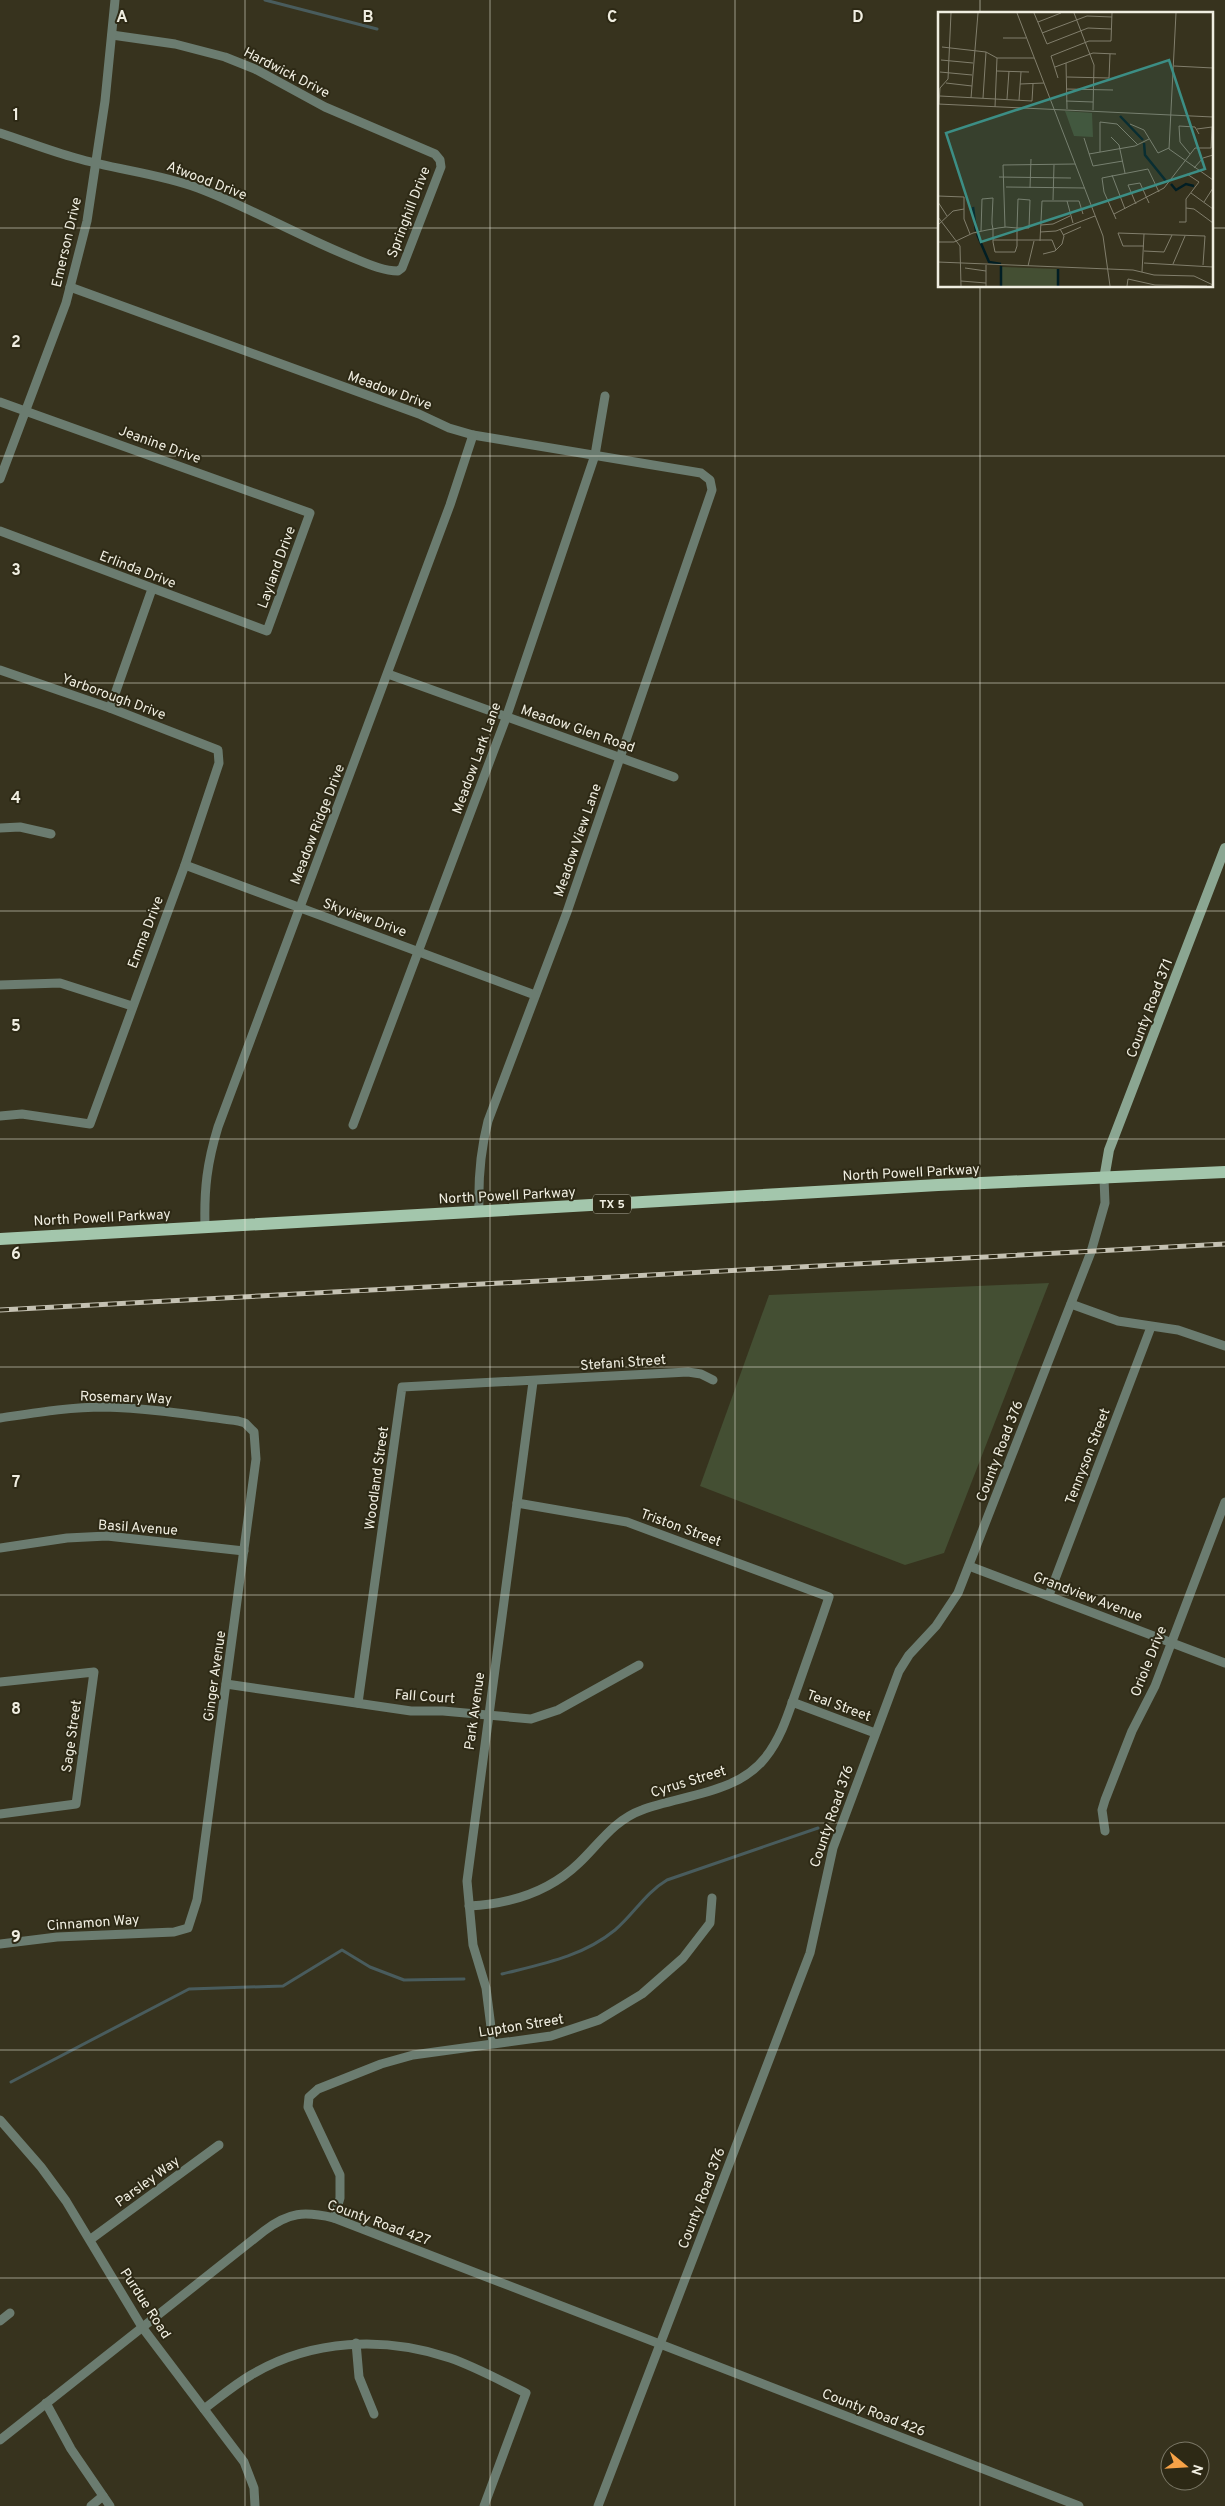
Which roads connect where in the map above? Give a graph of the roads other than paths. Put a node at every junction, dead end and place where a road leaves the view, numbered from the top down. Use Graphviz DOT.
graph roads {
  1 [pos="115,0"];
  2 [pos="112,35"];
  3 [pos="0,133"];
  4 [pos="440,160"];
  5 [pos="96,162"];
  6 [pos="398,271"];
  7 [pos="70,287"];
  8 [pos="605,396"];
  9 [pos="0,402"];
  10 [pos="25,411"];
  11 [pos="474,435"];
  12 [pos="595,455"];
  13 [pos="0,479"];
  14 [pos="710,480"];
  15 [pos="310,513"];
  16 [pos="0,531"];
  17 [pos="152,589"];
  18 [pos="267,631"];
  19 [pos="0,670"];
  20 [pos="388,674"];
  21 [pos="110,708"];
  22 [pos="506,718"];
  23 [pos="218,750"];
  24 [pos="620,758"];
  25 [pos="674,776"];
  26 [pos="0,828"];
  27 [pos="51,834"];
  28 [pos="1225,848"];
  29 [pos="185,865"];
  30 [pos="300,909"];
  31 [pos="418,951"];
  32 [pos="0,985"];
  33 [pos="535,995"];
  34 [pos="132,1006"];
  35 [pos="0,1116"];
  36 [pos="353,1125"];
  37 [pos="1225,1172"];
  38 [pos="1104,1179"];
  39 [pos="479,1211"];
  40 [pos="205,1226"];
  41 [pos="0,1238"];
  42 [pos="1071,1304"];
  43 [pos="1151,1327"];
  44 [pos="1225,1346"];
  45 [pos="713,1380"];
  46 [pos="533,1382"];
  47 [pos="0,1418"];
  48 [pos="251,1426"];
  49 [pos="1225,1502"];
  50 [pos="517,1503"];
  51 [pos="0,1548"];
  52 [pos="244,1551"];
  53 [pos="969,1566"];
  54 [pos="1049,1595"];
  55 [pos="829,1597"];
  56 [pos="1171,1643"];
  57 [pos="1225,1662"];
  58 [pos="639,1665"];
  59 [pos="0,1682"];
  60 [pos="226,1684"];
  61 [pos="792,1702"];
  62 [pos="358,1703"];
  63 [pos="488,1715"];
  64 [pos="875,1733"];
  65 [pos="0,1814"];
  66 [pos="1105,1831"];
  67 [pos="712,1898"];
  68 [pos="469,1906"];
  69 [pos="188,1928"];
  70 [pos="0,1944"];
  71 [pos="493,2042"];
  72 [pos="0,2120"];
  73 [pos="219,2145"];
  74 [pos="334,2218"];
  75 [pos="90,2239"];
  76 [pos="10,2313"];
  77 [pos="0,2321"];
  78 [pos="142,2327"];
  79 [pos="356,2343"];
  80 [pos="660,2343"];
  81 [pos="46,2403"];
  82 [pos="204,2409"];
  83 [pos="374,2414"];
  84 [pos="0,2440"];
  85 [pos="103,2496"];
  86 [pos="91,2506"];
  87 [pos="110,2506"];
  88 [pos="255,2506"];
  89 [pos="484,2506"];
  90 [pos="598,2506"];
  91 [pos="1079,2506"];
  1 -- 2 [label="street, Emerson Drive"];
  2 -- 4 [label="street, Hardwick Drive"];
  2 -- 5 [label="street, Emerson Drive"];
  3 -- 5 [label="street, Atwood Drive"];
  4 -- 6 [label="street, Springhill Drive"];
  5 -- 6 [label="street, Atwood Drive"];
  5 -- 7 [label="street, Emerson Drive"];
  7 -- 10 [label="street, Emerson Drive"];
  7 -- 11 [label="street, Meadow Drive"];
  8 -- 12 [label="street, Meadow Lark Lane"];
  9 -- 10 [label="street, Jeanine Drive"];
  10 -- 13 [label="street, Emerson Drive"];
  10 -- 15 [label="street, Jeanine Drive"];
  11 -- 12 [label="street, Meadow Drive"];
  11 -- 20 [label="street, Meadow Ridge Drive"];
  12 -- 14 [label="street, Meadow Drive"];
  12 -- 22 [label="street, Meadow Lark Lane"];
  14 -- 24 [label="street, Meadow View Lane"];
  15 -- 18 [label="street, Layland Drive"];
  16 -- 17 [label="street, Erlinda Drive"];
  17 -- 18 [label="street, Erlinda Drive"];
  17 -- 21 [label="street"];
  19 -- 21 [label="street, Yarborough Drive"];
  20 -- 22 [label="street, Meadow Glen Road"];
  20 -- 30 [label="street, Meadow Ridge Drive"];
  21 -- 23 [label="street, Yarborough Drive"];
  22 -- 24 [label="street, Meadow Glen Road"];
  22 -- 31 [label="street, Meadow Lark Lane"];
  23 -- 29 [label="street, Emma Drive"];
  24 -- 25 [label="street, Meadow Glen Road"];
  24 -- 33 [label="street, Meadow View Lane"];
  26 -- 27 [label="street"];
  28 -- 38 [label="street, County Road 371"];
  29 -- 30 [label="street, Skyview Drive"];
  29 -- 34 [label="street, Emma Drive"];
  30 -- 31 [label="street, Skyview Drive"];
  30 -- 40 [label="street, Meadow Ridge Drive"];
  31 -- 33 [label="street, Skyview Drive"];
  31 -- 36 [label="street, Meadow Lark Lane"];
  32 -- 34 [label="street"];
  33 -- 39 [label="street, Meadow View Lane"];
  34 -- 35 [label="street, Emma Drive"];
  37 -- 38 [label="main road, North Powell Parkway / TX 5"];
  38 -- 39 [label="main road, North Powell Parkway / TX 5"];
  38 -- 42 [label="street, County Road 376"];
  39 -- 40 [label="main road, North Powell Parkway / TX 5"];
  40 -- 41 [label="main road, North Powell Parkway / TX 5"];
  42 -- 43 [label="street"];
  42 -- 53 [label="street, County Road 376"];
  43 -- 44 [label="street"];
  43 -- 54 [label="street, Tennyson Street"];
  45 -- 46 [label="street, Stefani Street"];
  46 -- 50 [label="street, Park Avenue"];
  46 -- 62 [label="street, Woodland Street"];
  47 -- 48 [label="street, Rosemary Way"];
  48 -- 52 [label="street, Ginger Avenue"];
  49 -- 56 [label="street, Oriole Drive"];
  50 -- 55 [label="street, Triston Street"];
  50 -- 63 [label="street, Park Avenue"];
  51 -- 52 [label="street, Basil Avenue"];
  52 -- 60 [label="street, Ginger Avenue"];
  53 -- 54 [label="street, Grandview Avenue"];
  53 -- 64 [label="street, County Road 376"];
  54 -- 56 [label="street, Grandview Avenue"];
  55 -- 61 [label="street, Cyrus Street"];
  56 -- 57 [label="street, Grandview Avenue"];
  56 -- 66 [label="street, Oriole Drive"];
  58 -- 63 [label="street, Fall Court"];
  59 -- 65 [label="street, Sage Street"];
  60 -- 62 [label="street, Fall Court"];
  60 -- 69 [label="street, Ginger Avenue"];
  61 -- 64 [label="street, Teal Street"];
  61 -- 68 [label="street, Cyrus Street"];
  62 -- 63 [label="street, Fall Court"];
  63 -- 68 [label="street, Park Avenue"];
  64 -- 80 [label="street, County Road 376"];
  67 -- 71 [label="street, Lupton Street"];
  68 -- 71 [label="street, Park Avenue"];
  69 -- 70 [label="street, Cinnamon Way"];
  71 -- 74 [label="street, Lupton Street"];
  72 -- 75 [label="street, Purdue Road"];
  73 -- 75 [label="street, Parsley Way"];
  74 -- 78 [label="street, County Road 427"];
  74 -- 80 [label="street, County Road 427"];
  75 -- 78 [label="street, Purdue Road"];
  76 -- 77 [label="street"];
  78 -- 81 [label="street, County Road 427"];
  78 -- 82 [label="street, Purdue Road"];
  79 -- 82 [label="street"];
  79 -- 83 [label="street"];
  79 -- 89 [label="street"];
  80 -- 90 [label="street, County Road 376"];
  80 -- 91 [label="street, County Road 426"];
  81 -- 84 [label="street, County Road 427"];
  81 -- 85 [label="street"];
  82 -- 88 [label="street, Purdue Road"];
  85 -- 86 [label="street"];
  85 -- 87 [label="street"];
}
